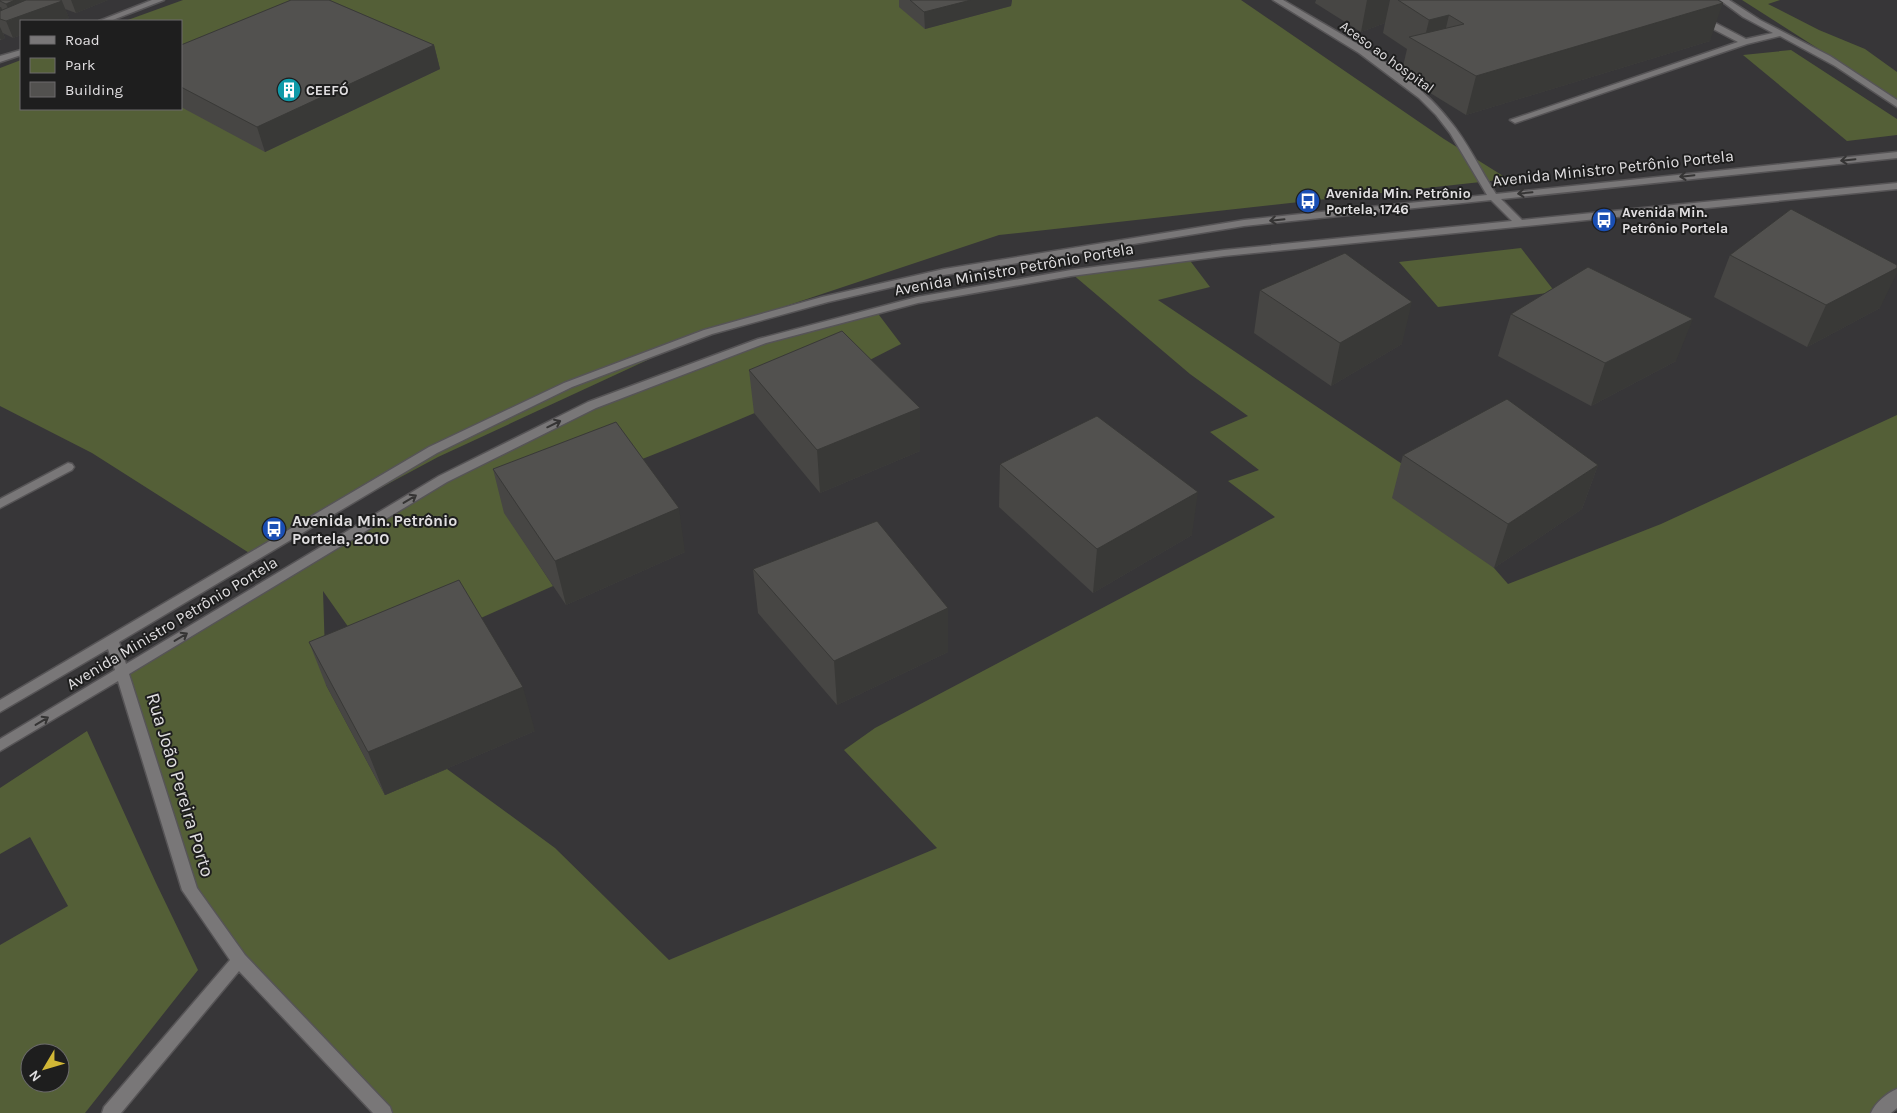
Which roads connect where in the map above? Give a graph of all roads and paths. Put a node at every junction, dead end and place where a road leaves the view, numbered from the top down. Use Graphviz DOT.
graph roads {
  1 [pos="160,0"];
  2 [pos="1277,0"];
  3 [pos="1724,0"];
  4 [pos="1696,17"];
  5 [pos="106,20"];
  6 [pos="1780,34"];
  7 [pos="1745,42"];
  8 [pos="20,52"];
  9 [pos="0,60"];
  10 [pos="1897,104"];
  11 [pos="1516,120"];
  12 [pos="1897,155"];
  13 [pos="1897,186"];
  14 [pos="1494,197"];
  15 [pos="1520,224"];
  16 [pos="68,467"];
  17 [pos="0,504"];
  18 [pos="112,640"];
  19 [pos="122,672"];
  20 [pos="0,707"];
  21 [pos="0,746"];
  22 [pos="238,960"];
  23 [pos="1897,1097"];
  24 [pos="110,1113"];
  25 [pos="384,1113"];
  26 [pos="1879,1113"];
  1 -- 5 [label="street"];
  2 -- 14 [label="street, Aceso ao hospital"];
  3 -- 6 [label="street"];
  4 -- 7 [label="street"];
  6 -- 7 [label="street"];
  6 -- 10 [label="street"];
  7 -- 11 [label="street"];
  8 -- 9 [label="street"];
  12 -- 14 [label="street, Avenida Ministro Petrônio Portela, one-way"];
  13 -- 15 [label="street, Avenida Ministro Petrônio Portela"];
  14 -- 15 [label="street, Aceso ao hospital"];
  14 -- 18 [label="street, Avenida Ministro Petrônio Portela, one-way"];
  19 -- 15 [label="street, Avenida Ministro Petrônio Portela, one-way"];
  16 -- 17 [label="street"];
  18 -- 19 [label="street, Rua João Pereira Porto"];
  18 -- 20 [label="street, Avenida Ministro Petrônio Portela"];
  21 -- 19 [label="street, Avenida Ministro Petrônio Portela, one-way"];
  19 -- 22 [label="street, Rua João Pereira Porto"];
  22 -- 24 [label="street"];
  22 -- 25 [label="street, Rua João Pereira Porto"];
  23 -- 26 [label="street"];
}
